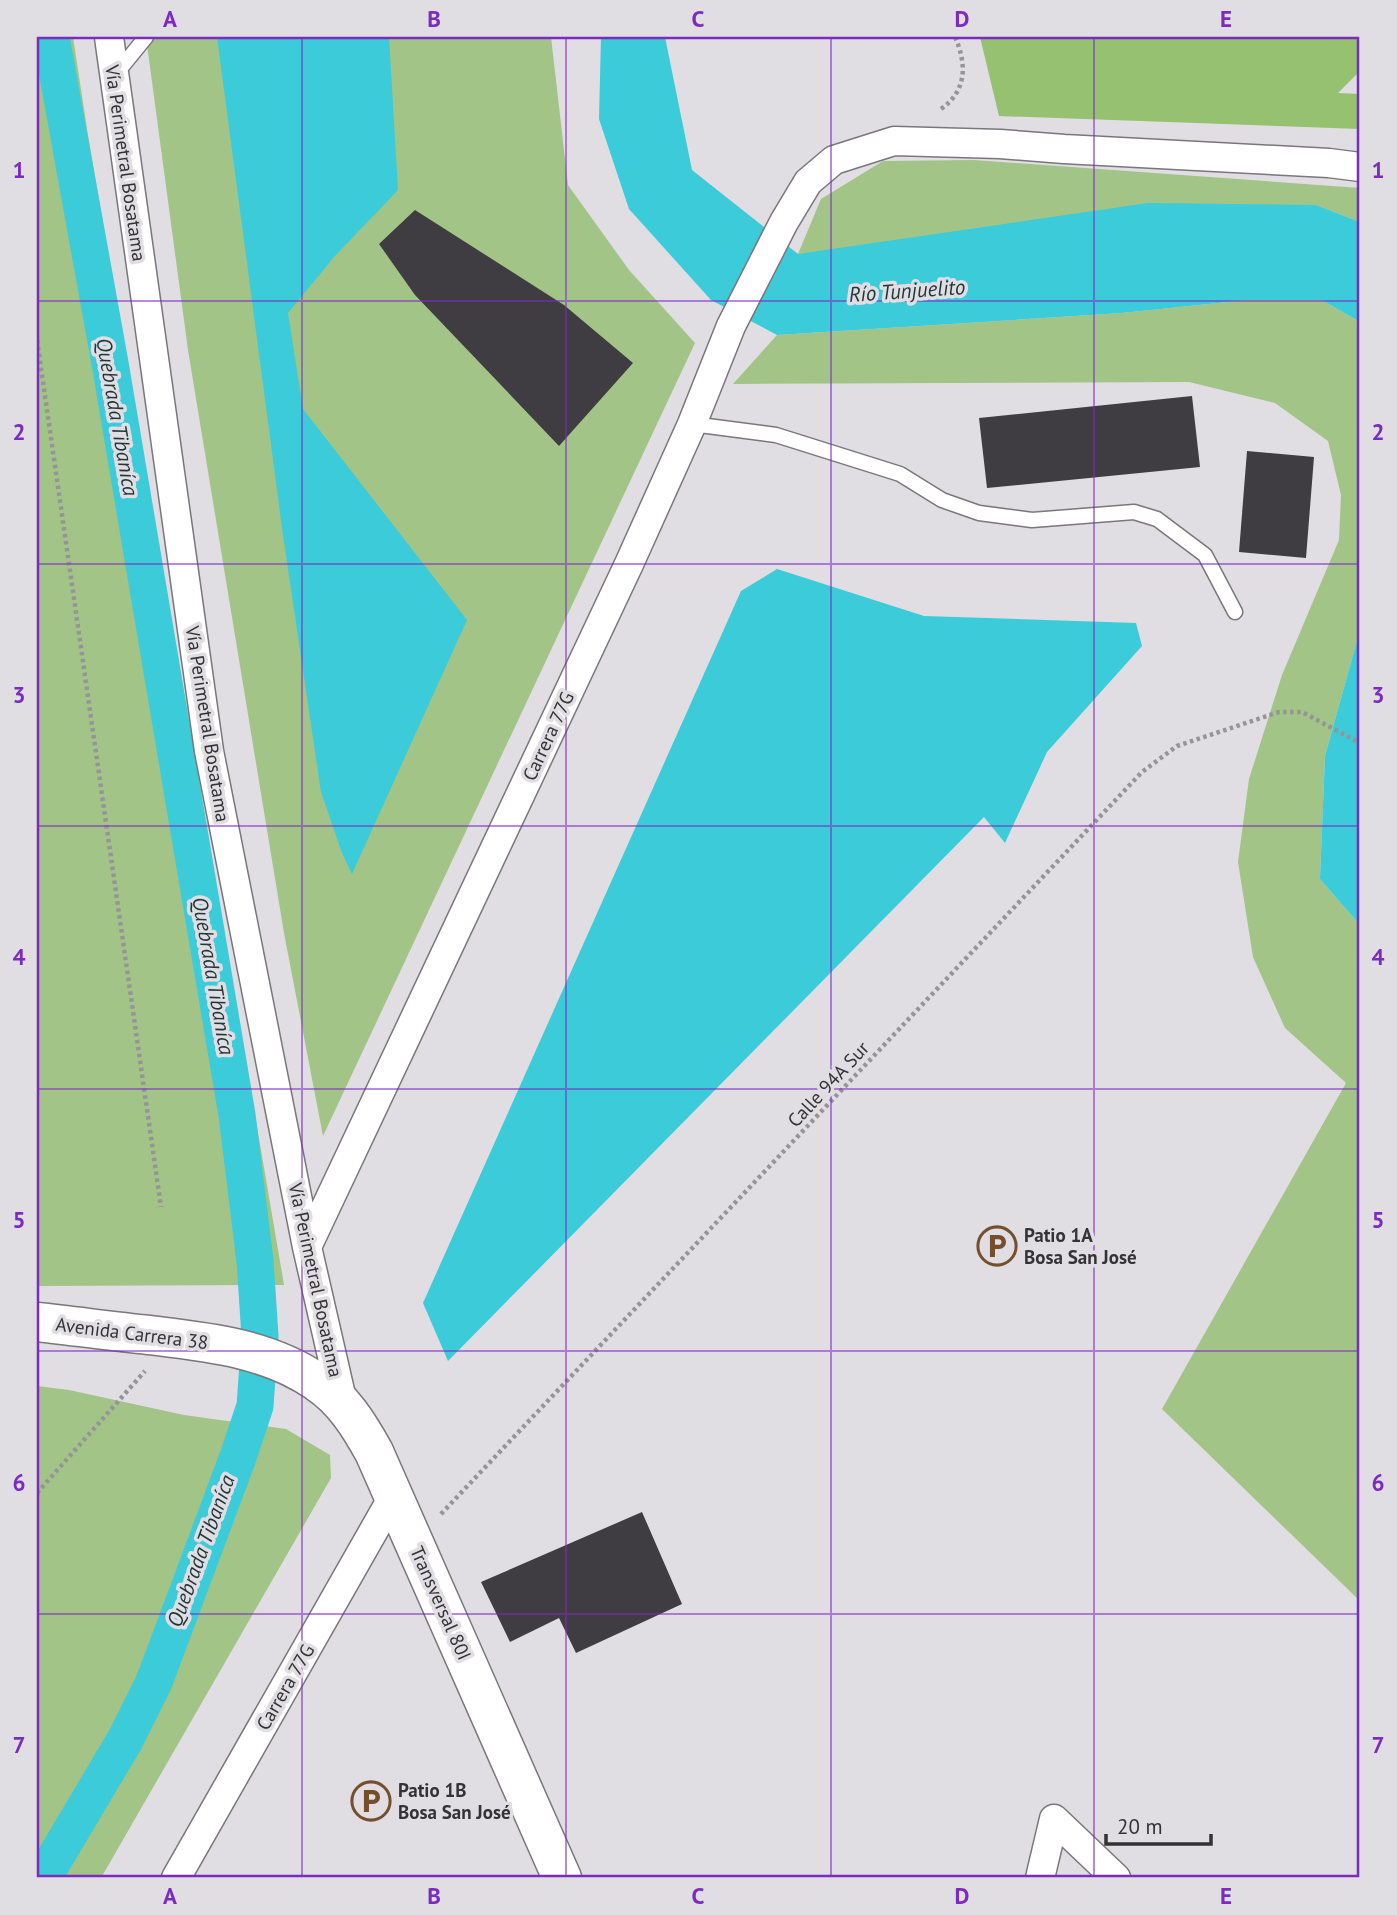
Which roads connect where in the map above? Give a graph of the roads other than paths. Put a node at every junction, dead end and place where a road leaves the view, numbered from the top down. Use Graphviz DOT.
graph roads {
  1 [pos="109,37"];
  2 [pos="146,37"];
  3 [pos="114,76"];
  4 [pos="1360,167"];
  5 [pos="692,424"];
  6 [pos="1235,612"];
  7 [pos="307,1247"];
  8 [pos="37,1322"];
  9 [pos="278,1360"];
  10 [pos="343,1404"];
  11 [pos="394,1495"];
  12 [pos="176,1878"];
  13 [pos="562,1878"];
  14 [pos="1040,1878"];
  15 [pos="1116,1878"];
  1 -- 3 [label="street, Vía Perimetral Bosatama"];
  2 -- 3 [label="lane"];
  3 -- 7 [label="street, Vía Perimetral Bosatama"];
  4 -- 5 [label="street, Carrera 77G"];
  5 -- 6 [label="lane"];
  5 -- 7 [label="street, Carrera 77G"];
  7 -- 10 [label="street, Vía Perimetral Bosatama"];
  8 -- 9 [label="main road, Avenida Carrera 38"];
  9 -- 10 [label="main road, Transversal 80I"];
  10 -- 11 [label="main road, Transversal 80I"];
  11 -- 12 [label="street, Carrera 77G"];
  11 -- 13 [label="main road, Transversal 80I"];
  14 -- 15 [label="street"];
}
